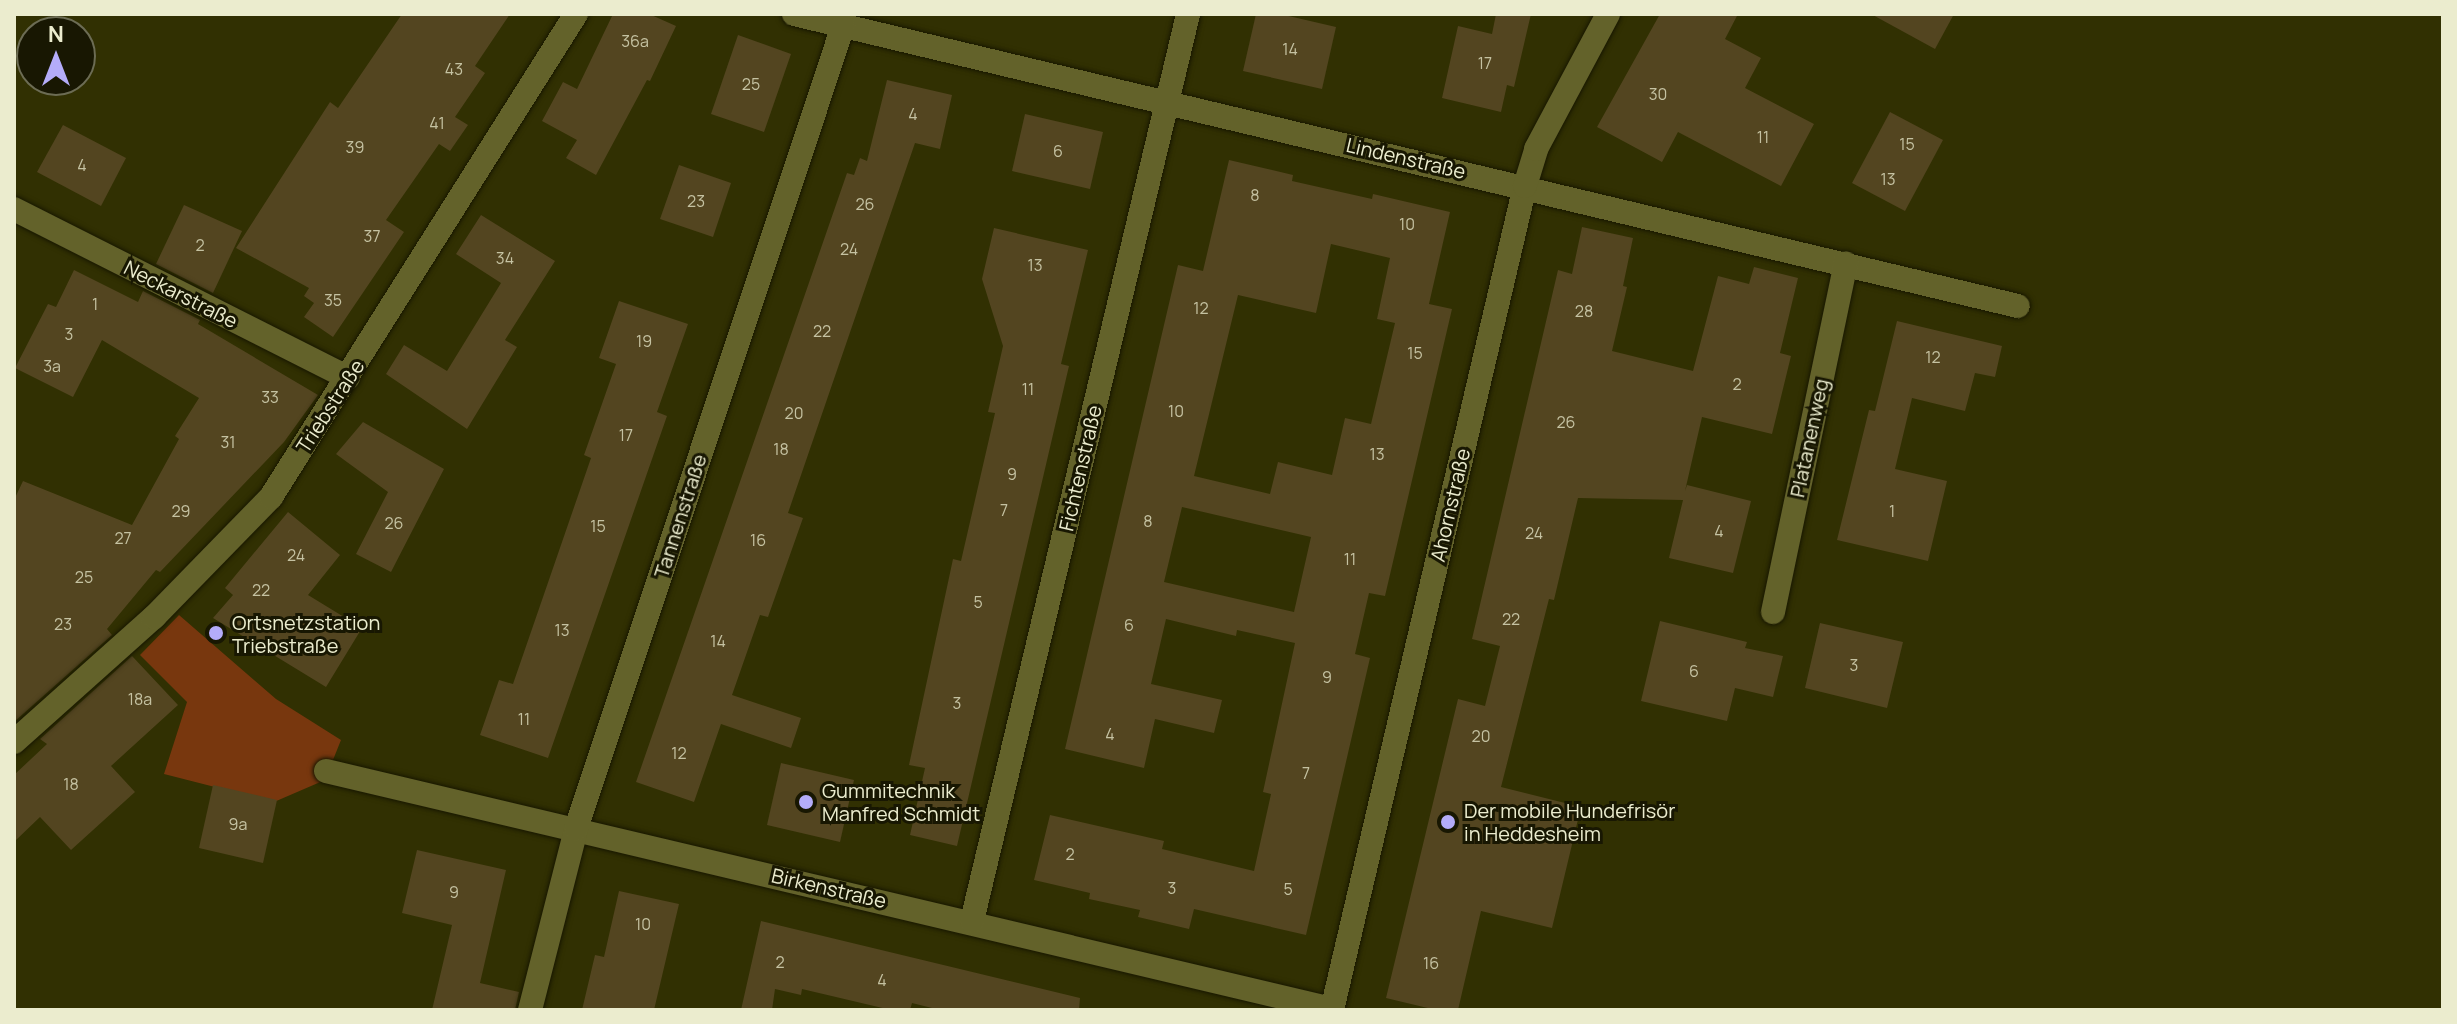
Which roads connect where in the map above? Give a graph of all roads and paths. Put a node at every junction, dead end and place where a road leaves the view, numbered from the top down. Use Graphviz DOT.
graph roads {
  1 [pos="576,14"];
  2 [pos="794,14"];
  3 [pos="1188,14"];
  4 [pos="1608,14"];
  5 [pos="843,26"];
  6 [pos="1167,102"];
  7 [pos="1525,186"];
  8 [pos="14,209"];
  9 [pos="1846,264"];
  10 [pos="2018,306"];
  11 [pos="348,378"];
  12 [pos="1773,612"];
  13 [pos="14,742"];
  14 [pos="326,771"];
  15 [pos="576,829"];
  16 [pos="972,921"];
  17 [pos="530,1010"];
  18 [pos="1332,1010"];
  1 -- 11 [label="street, Triebstraße"];
  2 -- 5 [label="street, Lindenstraße"];
  3 -- 6 [label="street, Fichtenstraße"];
  4 -- 7 [label="street, Ahornstraße"];
  5 -- 6 [label="street, Lindenstraße"];
  5 -- 15 [label="street, Tannenstraße"];
  6 -- 7 [label="street, Lindenstraße"];
  6 -- 16 [label="street, Fichtenstraße"];
  7 -- 9 [label="street, Lindenstraße"];
  7 -- 18 [label="street, Ahornstraße"];
  8 -- 11 [label="street, Neckarstraße"];
  9 -- 10 [label="street, Lindenstraße"];
  9 -- 12 [label="street, Platanenweg"];
  11 -- 13 [label="street, Triebstraße"];
  14 -- 15 [label="street, Birkenstraße"];
  15 -- 16 [label="street, Birkenstraße"];
  15 -- 17 [label="street, Tannenstraße"];
  16 -- 18 [label="street, Birkenstraße"];
}
